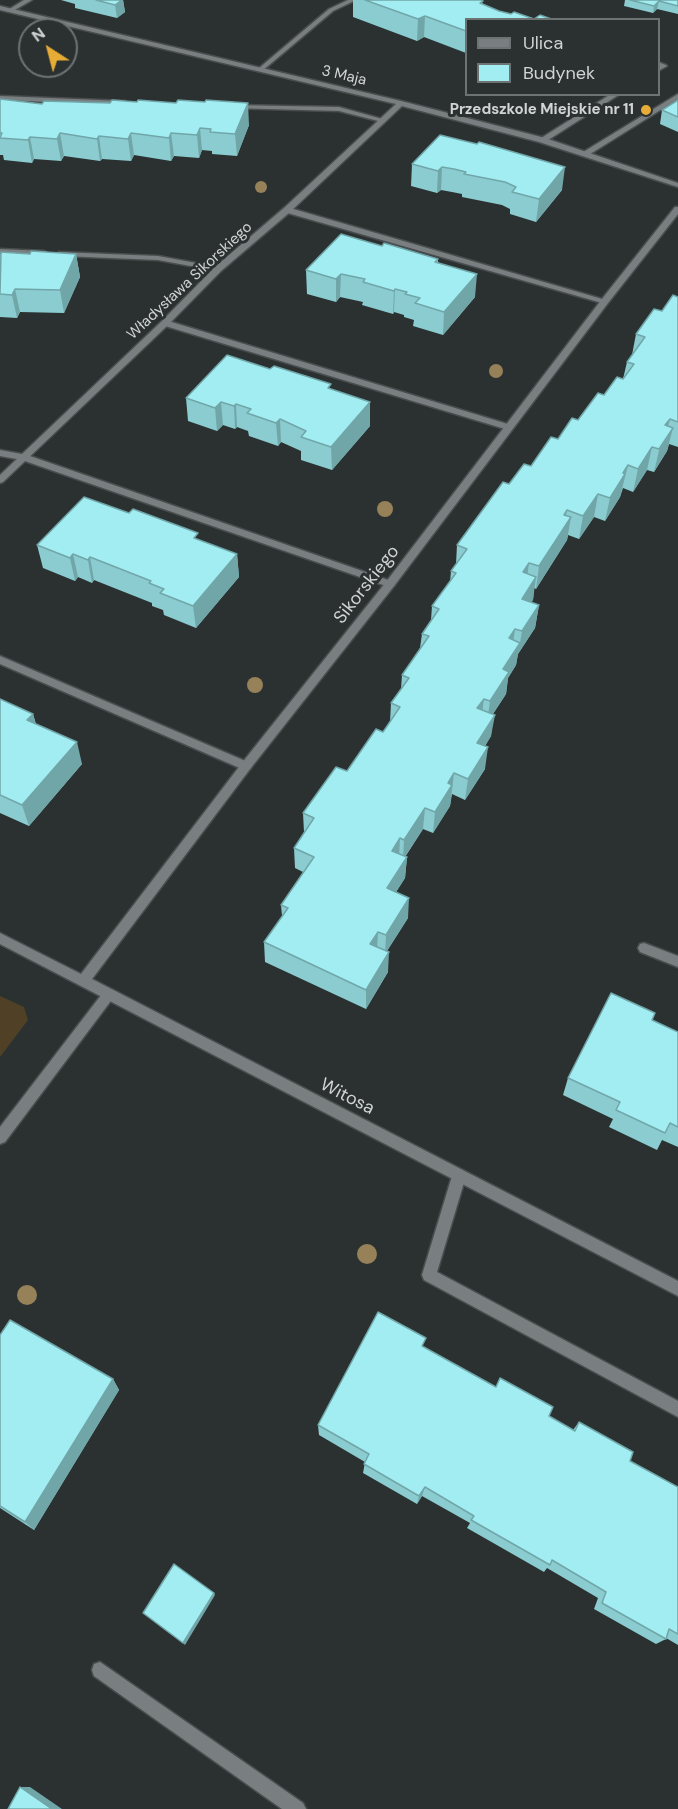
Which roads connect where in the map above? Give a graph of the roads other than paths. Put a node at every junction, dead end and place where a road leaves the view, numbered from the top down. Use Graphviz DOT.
graph roads {
  1 [pos="29,0"];
  2 [pos="354,0"];
  3 [pos="0,8"];
  4 [pos="11,10"];
  5 [pos="260,70"];
  6 [pos="614,96"];
  7 [pos="678,96"];
  8 [pos="0,98"];
  9 [pos="131,103"];
  10 [pos="400,103"];
  11 [pos="226,106"];
  12 [pos="382,120"];
  13 [pos="542,140"];
  14 [pos="584,154"];
  15 [pos="678,185"];
  16 [pos="678,209"];
  17 [pos="287,210"];
  18 [pos="0,251"];
  19 [pos="218,269"];
  20 [pos="605,301"];
  21 [pos="165,323"];
  22 [pos="508,427"];
  23 [pos="0,453"];
  24 [pos="24,457"];
  25 [pos="0,480"];
  26 [pos="390,584"];
  27 [pos="0,660"];
  28 [pos="246,766"];
  29 [pos="0,938"];
  30 [pos="644,948"];
  31 [pos="678,962"];
  32 [pos="83,981"];
  33 [pos="109,994"];
  34 [pos="0,1138"];
  35 [pos="459,1176"];
  36 [pos="678,1289"];
  37 [pos="678,1409"];
  38 [pos="100,1670"];
  39 [pos="297,1809"];
  1 -- 4 [label="street"];
  2 -- 5 [label="street"];
  3 -- 4 [label="street, 3 Maja"];
  4 -- 5 [label="street, 3 Maja"];
  5 -- 10 [label="street, 3 Maja"];
  6 -- 13 [label="street"];
  7 -- 14 [label="street"];
  8 -- 9 [label="street"];
  10 -- 12 [label="street, Władysława Sikorskiego"];
  10 -- 13 [label="street, 3 Maja"];
  11 -- 12 [label="street"];
  12 -- 17 [label="street, Władysława Sikorskiego"];
  13 -- 14 [label="street, 3 Maja"];
  14 -- 15 [label="street, 3 Maja"];
  16 -- 20 [label="street, Sikorskiego"];
  17 -- 19 [label="street, Władysława Sikorskiego"];
  17 -- 20 [label="street"];
  18 -- 19 [label="street"];
  19 -- 21 [label="street, Władysława Sikorskiego"];
  20 -- 22 [label="street, Sikorskiego"];
  21 -- 22 [label="street"];
  21 -- 24 [label="street, Władysława Sikorskiego"];
  22 -- 26 [label="street, Sikorskiego"];
  23 -- 24 [label="street"];
  24 -- 25 [label="street, Władysława Sikorskiego"];
  24 -- 26 [label="street"];
  26 -- 28 [label="street, Sikorskiego"];
  27 -- 28 [label="street"];
  28 -- 32 [label="street, Sikorskiego"];
  29 -- 32 [label="street, Witosa"];
  30 -- 31 [label="street"];
  32 -- 33 [label="street, Witosa"];
  33 -- 34 [label="street"];
  33 -- 35 [label="street, Witosa"];
  35 -- 36 [label="street, Witosa"];
  35 -- 37 [label="street"];
  38 -- 39 [label="street"];
}
